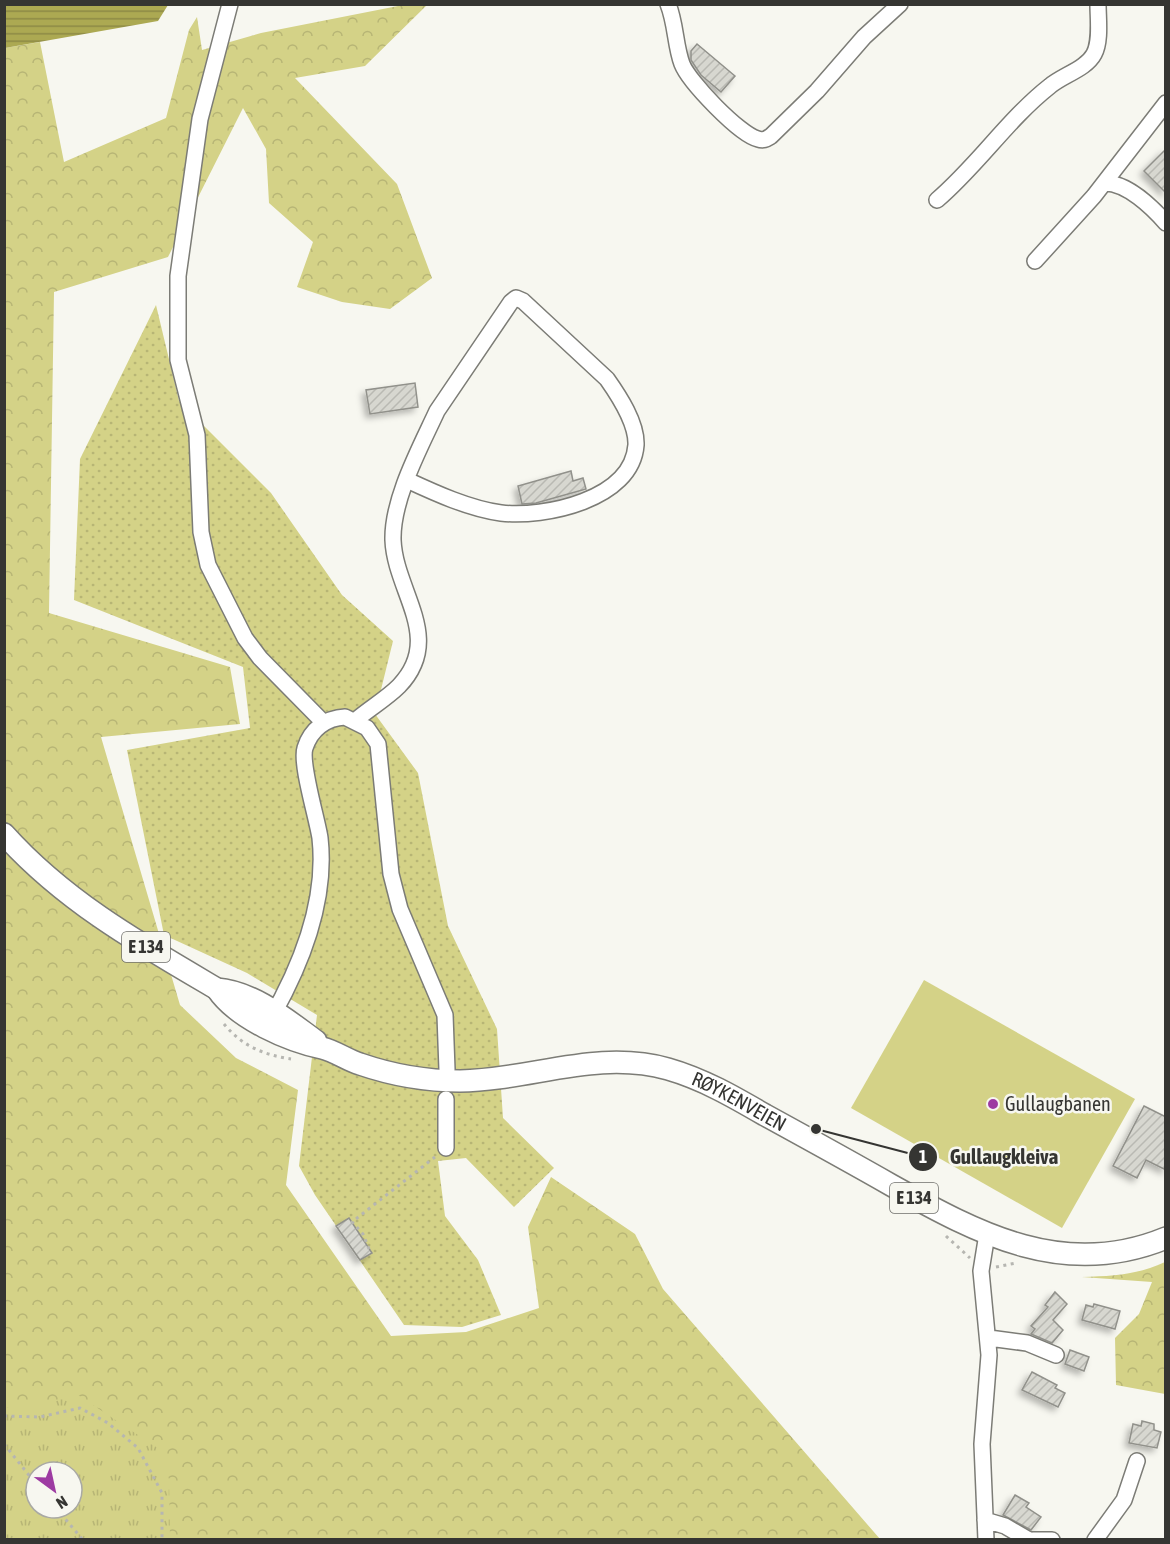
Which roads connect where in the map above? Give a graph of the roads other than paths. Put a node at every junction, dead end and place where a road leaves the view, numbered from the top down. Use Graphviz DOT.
graph roads {
  1 [pos="230,4"];
  2 [pos="668,4"];
  3 [pos="900,4"];
  4 [pos="1098,4"];
  5 [pos="1166,103"];
  6 [pos="1105,183"];
  7 [pos="938,200"];
  8 [pos="1166,223"];
  9 [pos="1035,261"];
  10 [pos="407,480"];
  11 [pos="356,720"];
  12 [pos="323,722"];
  13 [pos="4,834"];
  14 [pos="270,1020"];
  15 [pos="447,1070"];
  16 [pos="446,1099"];
  17 [pos="446,1148"];
  18 [pos="987,1234"];
  19 [pos="1166,1239"];
  20 [pos="988,1338"];
  21 [pos="1056,1355"];
  22 [pos="1137,1461"];
  23 [pos="985,1520"];
  24 [pos="986,1539"];
  25 [pos="1031,1539"];
  26 [pos="1052,1539"];
  27 [pos="1095,1539"];
  1 -- 12 [label="street"];
  2 -- 3 [label="street"];
  4 -- 7 [label="street"];
  5 -- 6 [label="street"];
  6 -- 8 [label="street"];
  6 -- 9 [label="street"];
  10 -- 10 [label="street"];
  10 -- 11 [label="street"];
  11 -- 12 [label="street"];
  11 -- 15 [label="street"];
  12 -- 14 [label="street"];
  13 -- 14 [label="highway, RØYKENVEIEN / E 134"];
  14 -- 18 [label="highway, RØYKENVEIEN / E 134"];
  16 -- 17 [label="street"];
  18 -- 19 [label="highway, RØYKENVEIEN / E 134"];
  18 -- 20 [label="street"];
  20 -- 21 [label="street"];
  20 -- 23 [label="street"];
  22 -- 27 [label="street"];
  23 -- 24 [label="street"];
  23 -- 25 [label="street"];
  25 -- 26 [label="street"];
}
